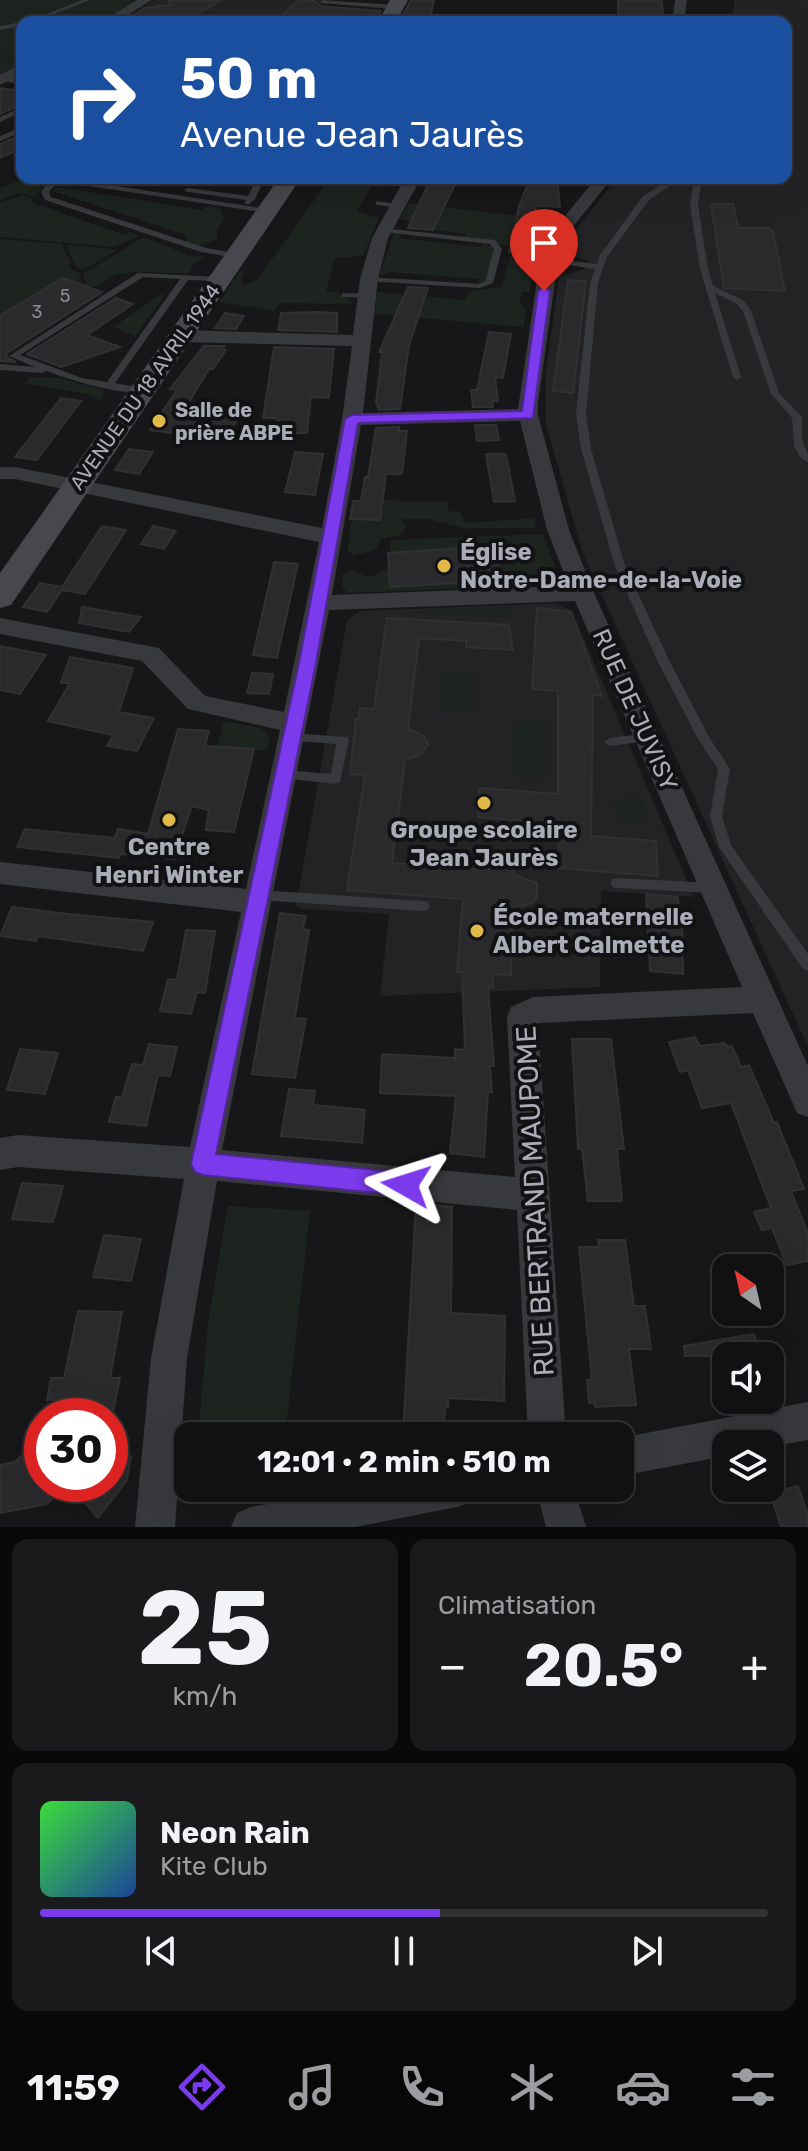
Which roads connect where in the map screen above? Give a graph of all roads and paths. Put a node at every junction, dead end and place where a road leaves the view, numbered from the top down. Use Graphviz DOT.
graph roads {
  1 [pos="87,0"];
  2 [pos="146,0"];
  3 [pos="322,2"];
  4 [pos="394,10"];
  5 [pos="45,16"];
  6 [pos="118,16"];
  7 [pos="54,184"];
  8 [pos="92,184"];
  9 [pos="258,184"];
  10 [pos="281,184"];
  11 [pos="409,184"];
  12 [pos="599,184"];
  13 [pos="668,184"];
  14 [pos="697,184"];
  15 [pos="188,190"];
  16 [pos="249,206"];
  17 [pos="387,213"];
  18 [pos="236,256"];
  19 [pos="549,260"];
  20 [pos="600,267"];
  21 [pos="186,277"];
  22 [pos="220,279"];
  23 [pos="709,287"];
  24 [pos="360,290"];
  25 [pos="180,336"];
  26 [pos="360,341"];
  27 [pos="0,367"];
  28 [pos="45,369"];
  29 [pos="737,377"];
  30 [pos="109,386"];
  31 [pos="143,391"];
  32 [pos="528,415"];
  33 [pos="352,419"];
  34 [pos="808,459"];
  35 [pos="0,473"];
  36 [pos="76,486"];
  37 [pos="331,537"];
  38 [pos="583,593"];
  39 [pos="0,597"];
  40 [pos="319,603"];
  41 [pos="0,626"];
  42 [pos="292,730"];
  43 [pos="648,737"];
  44 [pos="610,742"];
  45 [pos="283,775"];
  46 [pos="0,873"];
  47 [pos="617,883"];
  48 [pos="713,888"];
  49 [pos="259,899"];
  50 [pos="423,906"];
  51 [pos="808,965"];
  52 [pos="762,999"];
  53 [pos="808,1102"];
  54 [pos="0,1154"];
  55 [pos="203,1164"];
  56 [pos="531,1195"];
  57 [pos="808,1421"];
  58 [pos="546,1422"];
  59 [pos="634,1454"];
  60 [pos="383,1502"];
  61 [pos="559,1502"];
  62 [pos="155,1527"];
  63 [pos="251,1527"];
  64 [pos="566,1527"];
  1 -- 5 [label="lane"];
  2 -- 6 [label="street"];
  3 -- 4 [label="lane"];
  7 -- 18 [label="lane"];
  8 -- 16 [label="lane"];
  9 -- 16 [label="lane"];
  10 -- 16 [label="street, AVENUE DU 18 AVRIL 1944"];
  11 -- 17 [label="street"];
  12 -- 19 [label="street, RUE DE JUVISY"];
  13 -- 20 [label="lane"];
  14 -- 23 [label="lane"];
  15 -- 16 [label="lane"];
  16 -- 18 [label="street, AVENUE DU 18 AVRIL 1944"];
  17 -- 24 [label="street"];
  17 -- 24 [label="lane"];
  18 -- 22 [label="street, AVENUE DU 18 AVRIL 1944"];
  19 -- 20 [label="lane"];
  19 -- 32 [label="street, RUE DE JUVISY"];
  20 -- 51 [label="lane"];
  21 -- 22 [label="lane"];
  21 -- 28 [label="lane"];
  21 -- 30 [label="lane"];
  22 -- 25 [label="street, AVENUE DU 18 AVRIL 1944"];
  23 -- 29 [label="lane"];
  23 -- 34 [label="lane"];
  24 -- 26 [label="street"];
  25 -- 26 [label="street"];
  25 -- 31 [label="street, AVENUE DU 18 AVRIL 1944"];
  26 -- 33 [label="street"];
  27 -- 28 [label="lane"];
  28 -- 30 [label="lane"];
  30 -- 31 [label="lane"];
  31 -- 36 [label="street, AVENUE DU 18 AVRIL 1944"];
  32 -- 33 [label="street"];
  32 -- 38 [label="street, RUE DE JUVISY"];
  33 -- 37 [label="street"];
  35 -- 36 [label="street"];
  36 -- 37 [label="street"];
  36 -- 39 [label="street, AVENUE DU 18 AVRIL 1944"];
  37 -- 40 [label="street"];
  38 -- 40 [label="street"];
  38 -- 43 [label="street, RUE DE JUVISY"];
  40 -- 42 [label="street"];
  41 -- 42 [label="street"];
  42 -- 45 [label="street"];
  42 -- 45 [label="lane"];
  43 -- 44 [label="lane"];
  43 -- 48 [label="street, RUE DE JUVISY"];
  45 -- 49 [label="street"];
  46 -- 49 [label="street"];
  47 -- 48 [label="lane"];
  48 -- 52 [label="street, RUE DE JUVISY"];
  49 -- 50 [label="lane"];
  49 -- 55 [label="street"];
  52 -- 53 [label="street, RUE DE JUVISY"];
  52 -- 56 [label="street, RUE BERTRAND MAUPOME"];
  54 -- 55 [label="street"];
  55 -- 56 [label="street"];
  55 -- 62 [label="street"];
  56 -- 58 [label="street, RUE BERTRAND MAUPOME"];
  57 -- 59 [label="street"];
  60 -- 63 [label="street"];
  61 -- 64 [label="street"];
}
